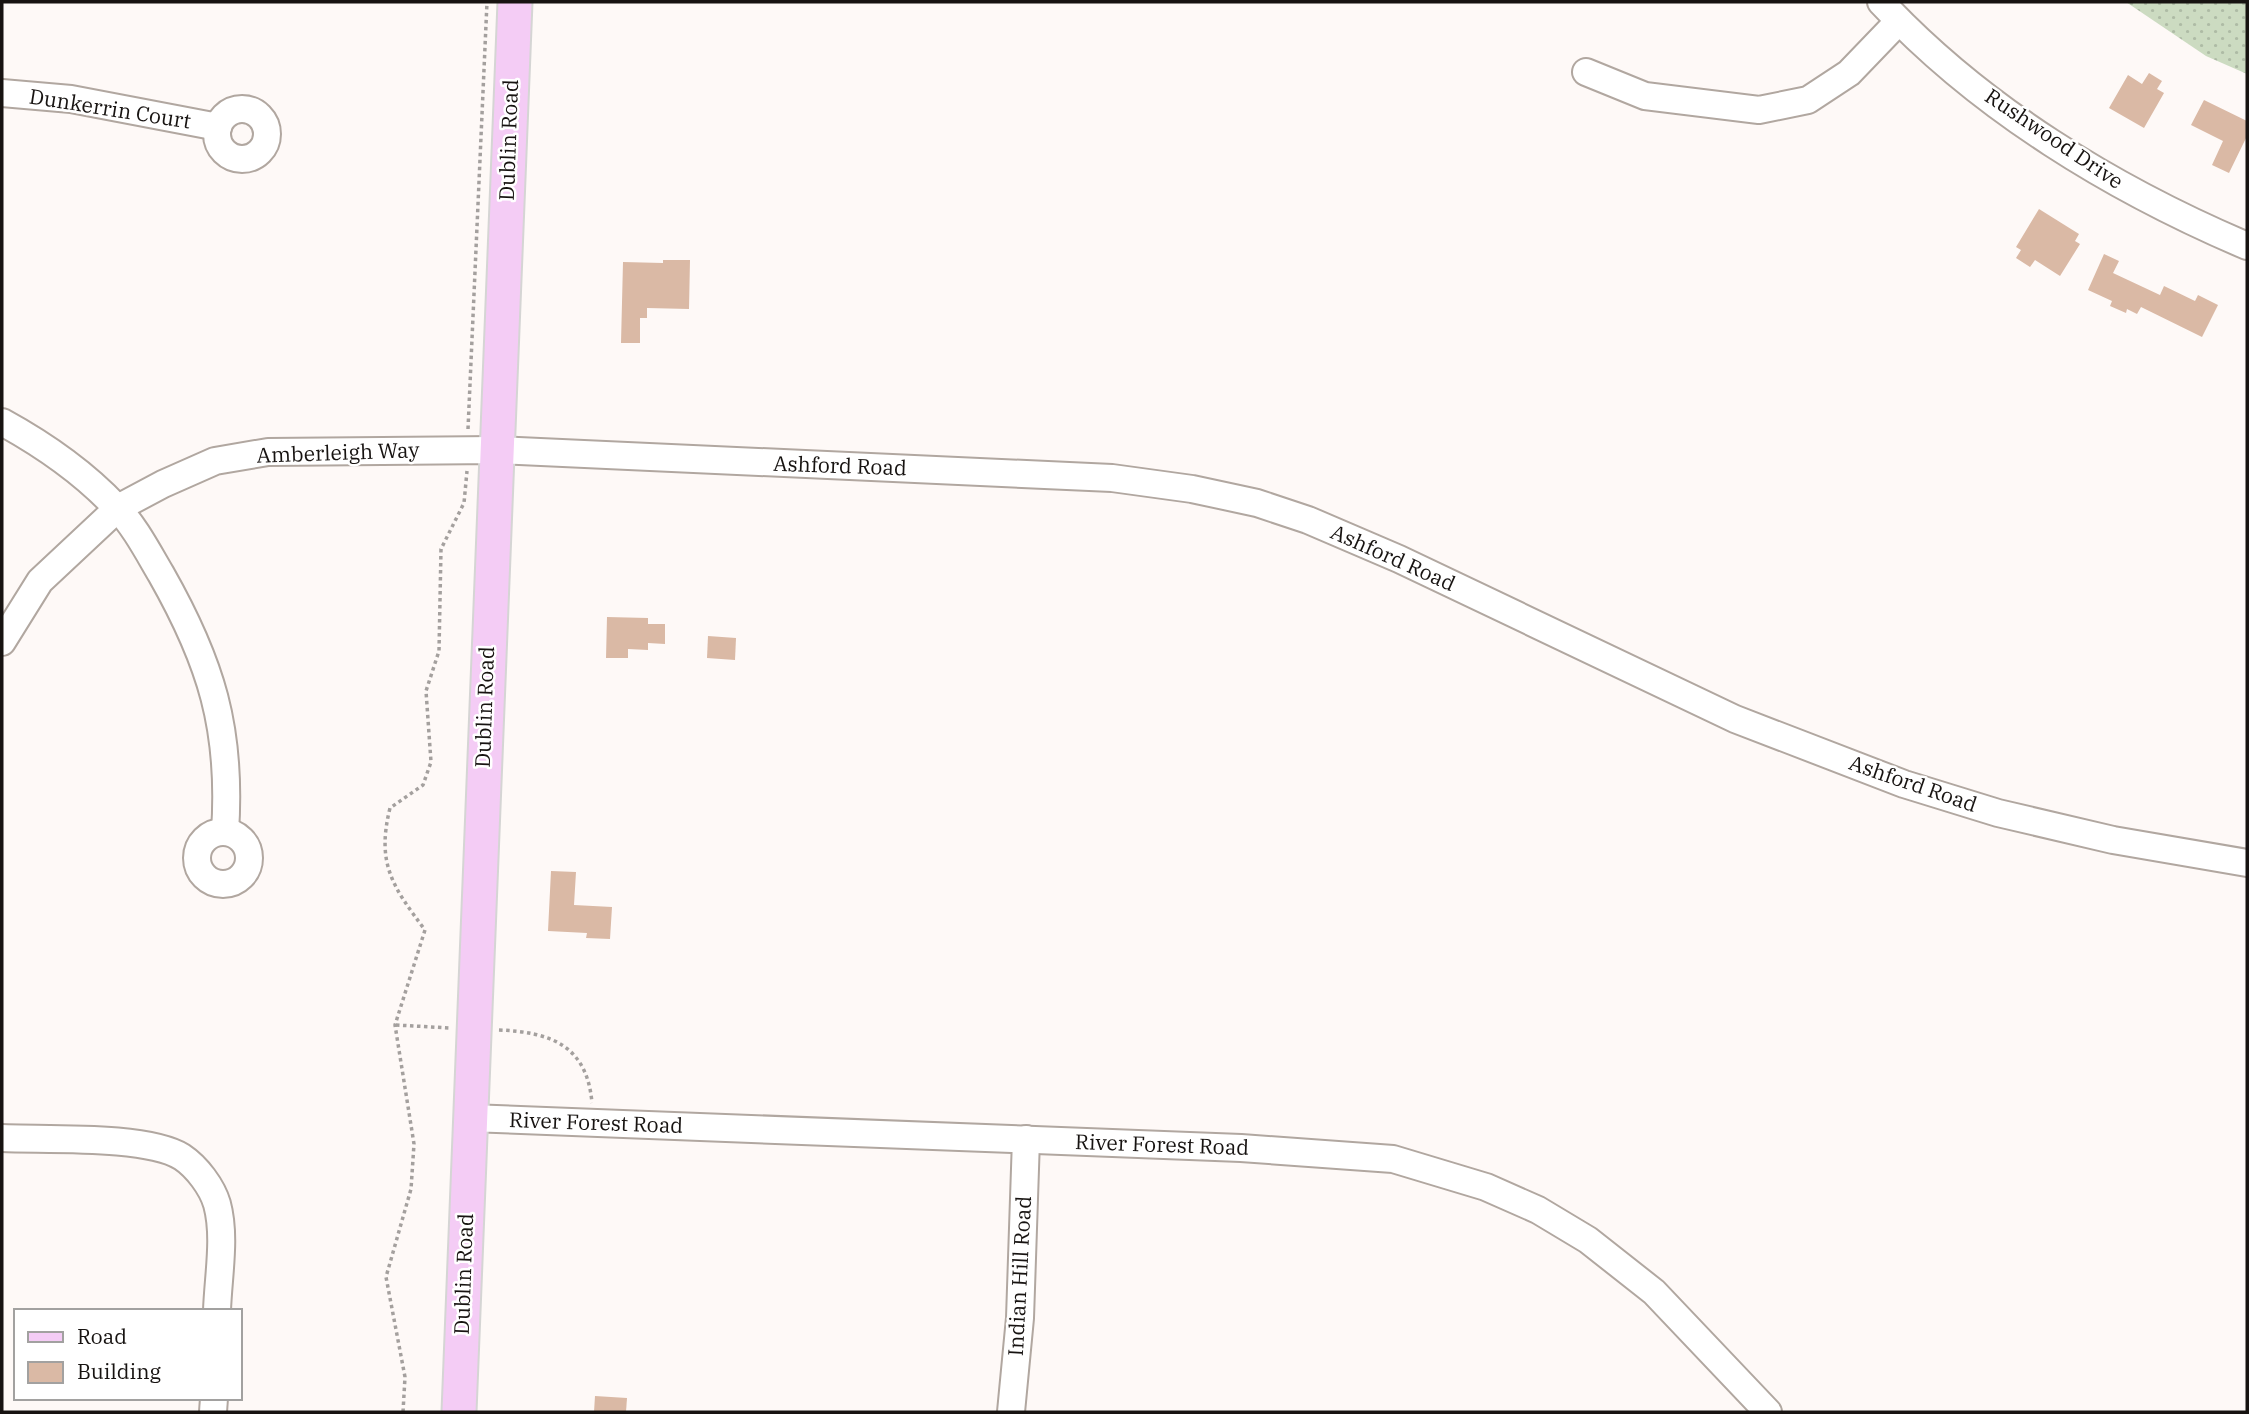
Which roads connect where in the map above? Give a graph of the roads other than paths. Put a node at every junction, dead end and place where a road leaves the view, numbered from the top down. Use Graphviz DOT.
graph roads {
  1 [pos="514,2"];
  2 [pos="1881,2"];
  3 [pos="1899,21"];
  4 [pos="1586,72"];
  5 [pos="2,93"];
  6 [pos="218,127"];
  7 [pos="2247,246"];
  8 [pos="2,422"];
  9 [pos="482,450"];
  10 [pos="118,508"];
  11 [pos="2,642"];
  12 [pos="225,832"];
  13 [pos="2247,863"];
  14 [pos="469,1118"];
  15 [pos="2,1138"];
  16 [pos="1026,1139"];
  17 [pos="217,1309"];
  18 [pos="459,1412"];
  19 [pos="1011,1412"];
  20 [pos="1768,1412"];
  1 -- 9 [label="main road, Dublin Road"];
  2 -- 3 [label="street, Rushwood Drive"];
  3 -- 4 [label="street"];
  3 -- 7 [label="street, Rushwood Drive"];
  5 -- 6 [label="street, Dunkerrin Court"];
  8 -- 10 [label="street"];
  9 -- 10 [label="street, Amberleigh Way"];
  9 -- 13 [label="street, Ashford Road"];
  9 -- 14 [label="main road, Dublin Road"];
  10 -- 11 [label="street, Amberleigh Way"];
  10 -- 12 [label="street"];
  14 -- 16 [label="street, River Forest Road"];
  14 -- 18 [label="main road, Dublin Road"];
  15 -- 17 [label="street"];
  16 -- 19 [label="street, Indian Hill Road"];
  16 -- 20 [label="street, River Forest Road"];
}
